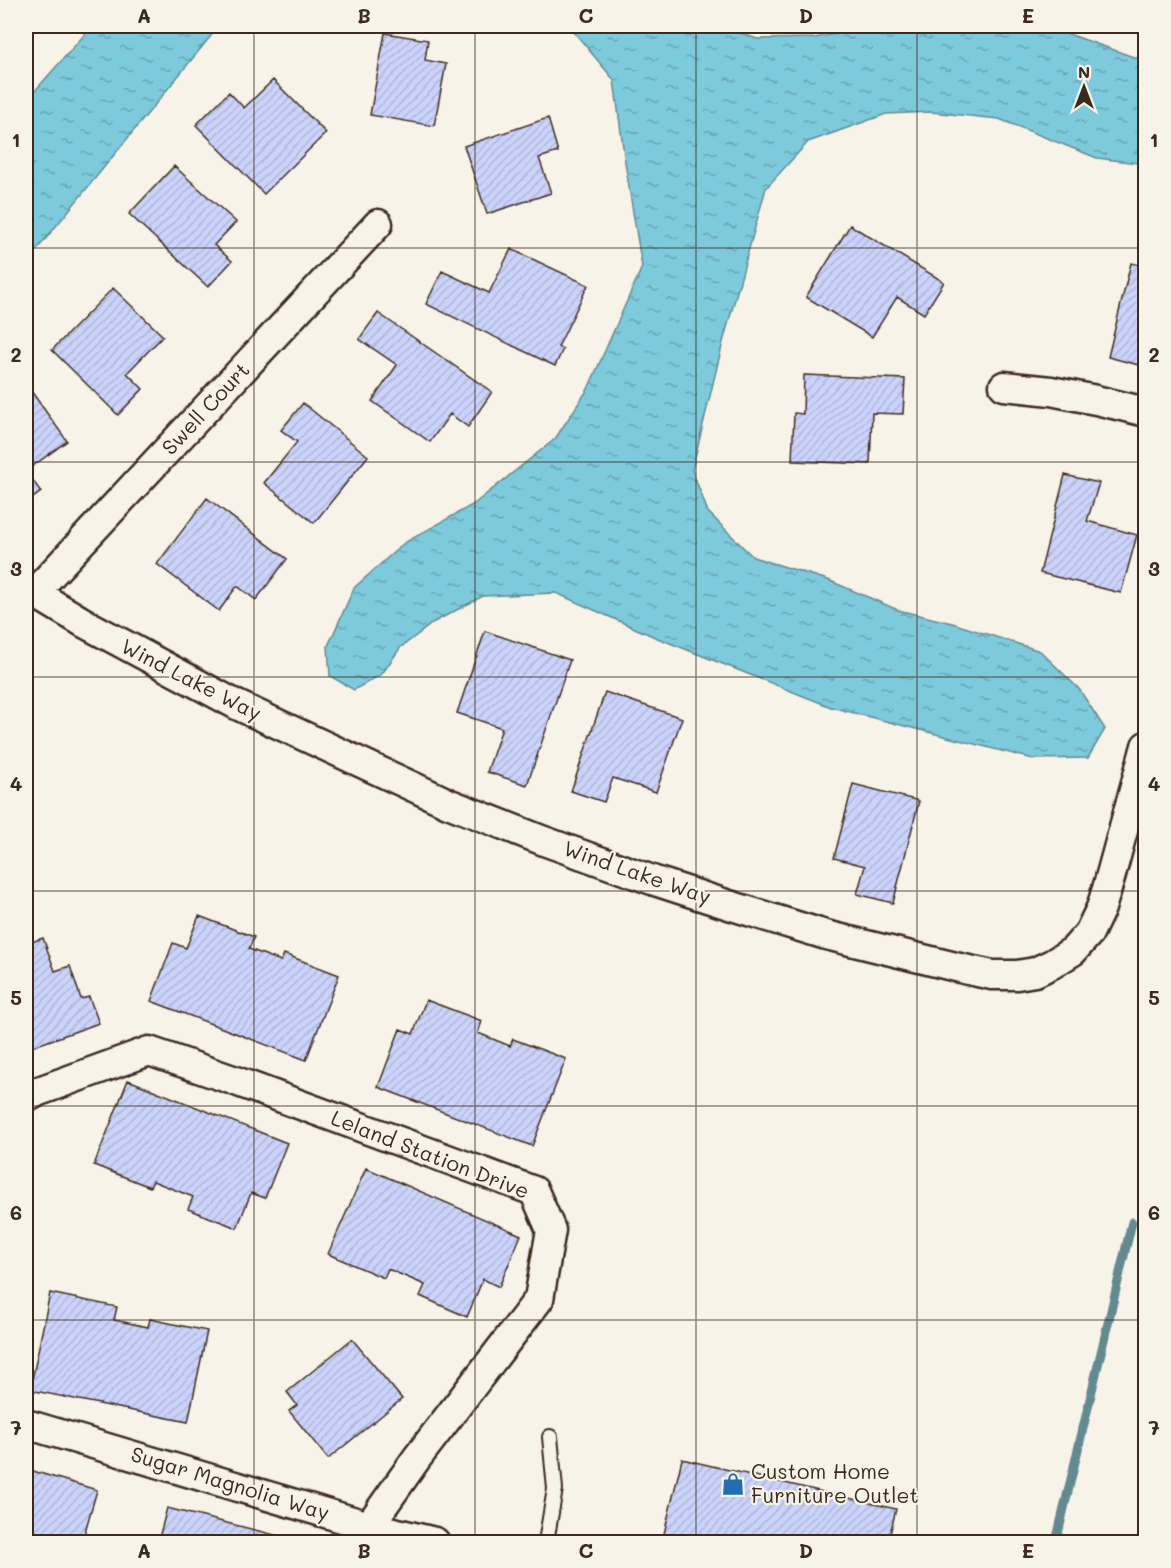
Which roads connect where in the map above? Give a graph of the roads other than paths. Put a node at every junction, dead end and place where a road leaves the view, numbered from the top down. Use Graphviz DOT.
graph roads {
  1 [pos="378,224"];
  2 [pos="1004,386"];
  3 [pos="1146,412"];
  4 [pos="30,591"];
  5 [pos="1146,746"];
  6 [pos="26,1098"];
  7 [pos="26,1424"];
  8 [pos="550,1437"];
  9 [pos="369,1526"];
  10 [pos="435,1542"];
  11 [pos="546,1542"];
  1 -- 4 [label="street, Swell Court"];
  2 -- 3 [label="street"];
  4 -- 5 [label="street, Wind Lake Way"];
  6 -- 9 [label="street, Leland Station Drive"];
  7 -- 9 [label="street, Sugar Magnolia Way"];
  8 -- 11 [label="lane"];
  9 -- 10 [label="street, Sugar Magnolia Way"];
}
